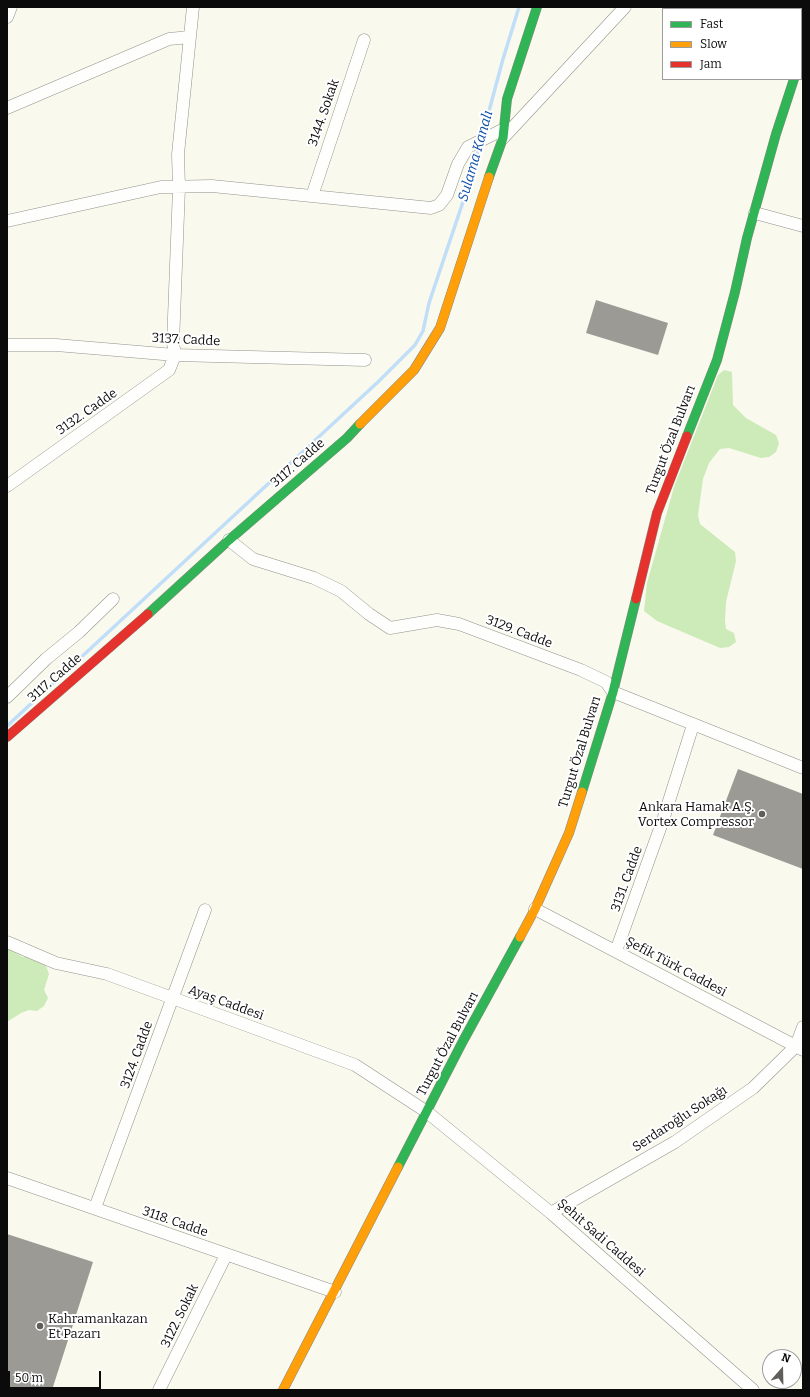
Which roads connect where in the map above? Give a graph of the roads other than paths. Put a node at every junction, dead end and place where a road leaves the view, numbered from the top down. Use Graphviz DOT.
graph roads {
  1 [pos="11,7"];
  2 [pos="194,7"];
  3 [pos="538,7"];
  4 [pos="625,7"];
  5 [pos="7,17"];
  6 [pos="190,37"];
  7 [pos="364,40"];
  8 [pos="794,80"];
  9 [pos="7,108"];
  10 [pos="504,134"];
  11 [pos="179,188"];
  12 [pos="312,196"];
  13 [pos="755,213"];
  14 [pos="7,220"];
  15 [pos="803,226"];
  16 [pos="7,345"];
  17 [pos="175,355"];
  18 [pos="365,360"];
  19 [pos="7,486"];
  20 [pos="229,540"];
  21 [pos="113,599"];
  22 [pos="613,692"];
  23 [pos="7,697"];
  24 [pos="693,725"];
  25 [pos="7,737"];
  26 [pos="803,768"];
  27 [pos="535,909"];
  28 [pos="205,910"];
  29 [pos="7,942"];
  30 [pos="616,951"];
  31 [pos="172,998"];
  32 [pos="803,1027"];
  33 [pos="799,1048"];
  34 [pos="426,1112"];
  35 [pos="7,1178"];
  36 [pos="95,1208"];
  37 [pos="551,1213"];
  38 [pos="226,1255"];
  39 [pos="334,1292"];
  40 [pos="159,1390"];
  41 [pos="283,1390"];
  42 [pos="753,1390"];
  1 -- 5 [label="street"];
  2 -- 6 [label="street"];
  3 -- 10 [label="street, 3117. Cadde"];
  4 -- 10 [label="street"];
  6 -- 9 [label="street"];
  6 -- 11 [label="street"];
  7 -- 12 [label="street, 3144. Sokak"];
  8 -- 13 [label="street, Turgut Özal Bulvarı"];
  10 -- 12 [label="street"];
  10 -- 20 [label="street, 3117. Cadde"];
  11 -- 12 [label="street"];
  11 -- 14 [label="street"];
  11 -- 17 [label="street"];
  13 -- 15 [label="street"];
  13 -- 22 [label="street, Turgut Özal Bulvarı"];
  16 -- 17 [label="street, 3137. Cadde"];
  17 -- 18 [label="street, 3137. Cadde"];
  17 -- 19 [label="street, 3132. Cadde"];
  20 -- 22 [label="street, 3129. Cadde"];
  20 -- 25 [label="street, 3117. Cadde"];
  21 -- 23 [label="street"];
  22 -- 24 [label="street, 3129. Cadde"];
  22 -- 27 [label="street, Turgut Özal Bulvarı"];
  24 -- 26 [label="street, 3129. Cadde"];
  24 -- 30 [label="street, 3131. Cadde"];
  27 -- 30 [label="street, Şefik Türk Caddesi"];
  27 -- 34 [label="street, Turgut Özal Bulvarı"];
  28 -- 31 [label="street, 3124. Cadde"];
  29 -- 31 [label="street, Ayaş Caddesi"];
  30 -- 33 [label="street, Şefik Türk Caddesi"];
  31 -- 34 [label="street, Ayaş Caddesi"];
  31 -- 36 [label="street, 3124. Cadde"];
  32 -- 33 [label="street, Serdaroğlu Sokağı"];
  33 -- 37 [label="street, Serdaroğlu Sokağı"];
  34 -- 37 [label="street, Şehit Sadi Caddesi"];
  34 -- 39 [label="street, Turgut Özal Bulvarı"];
  35 -- 36 [label="street, 3118. Cadde"];
  36 -- 38 [label="street, 3118. Cadde"];
  37 -- 42 [label="street, Şehit Sadi Caddesi"];
  38 -- 39 [label="street, 3118. Cadde"];
  38 -- 40 [label="street, 3122. Sokak"];
  39 -- 41 [label="street, Turgut Özal Bulvarı"];
}
